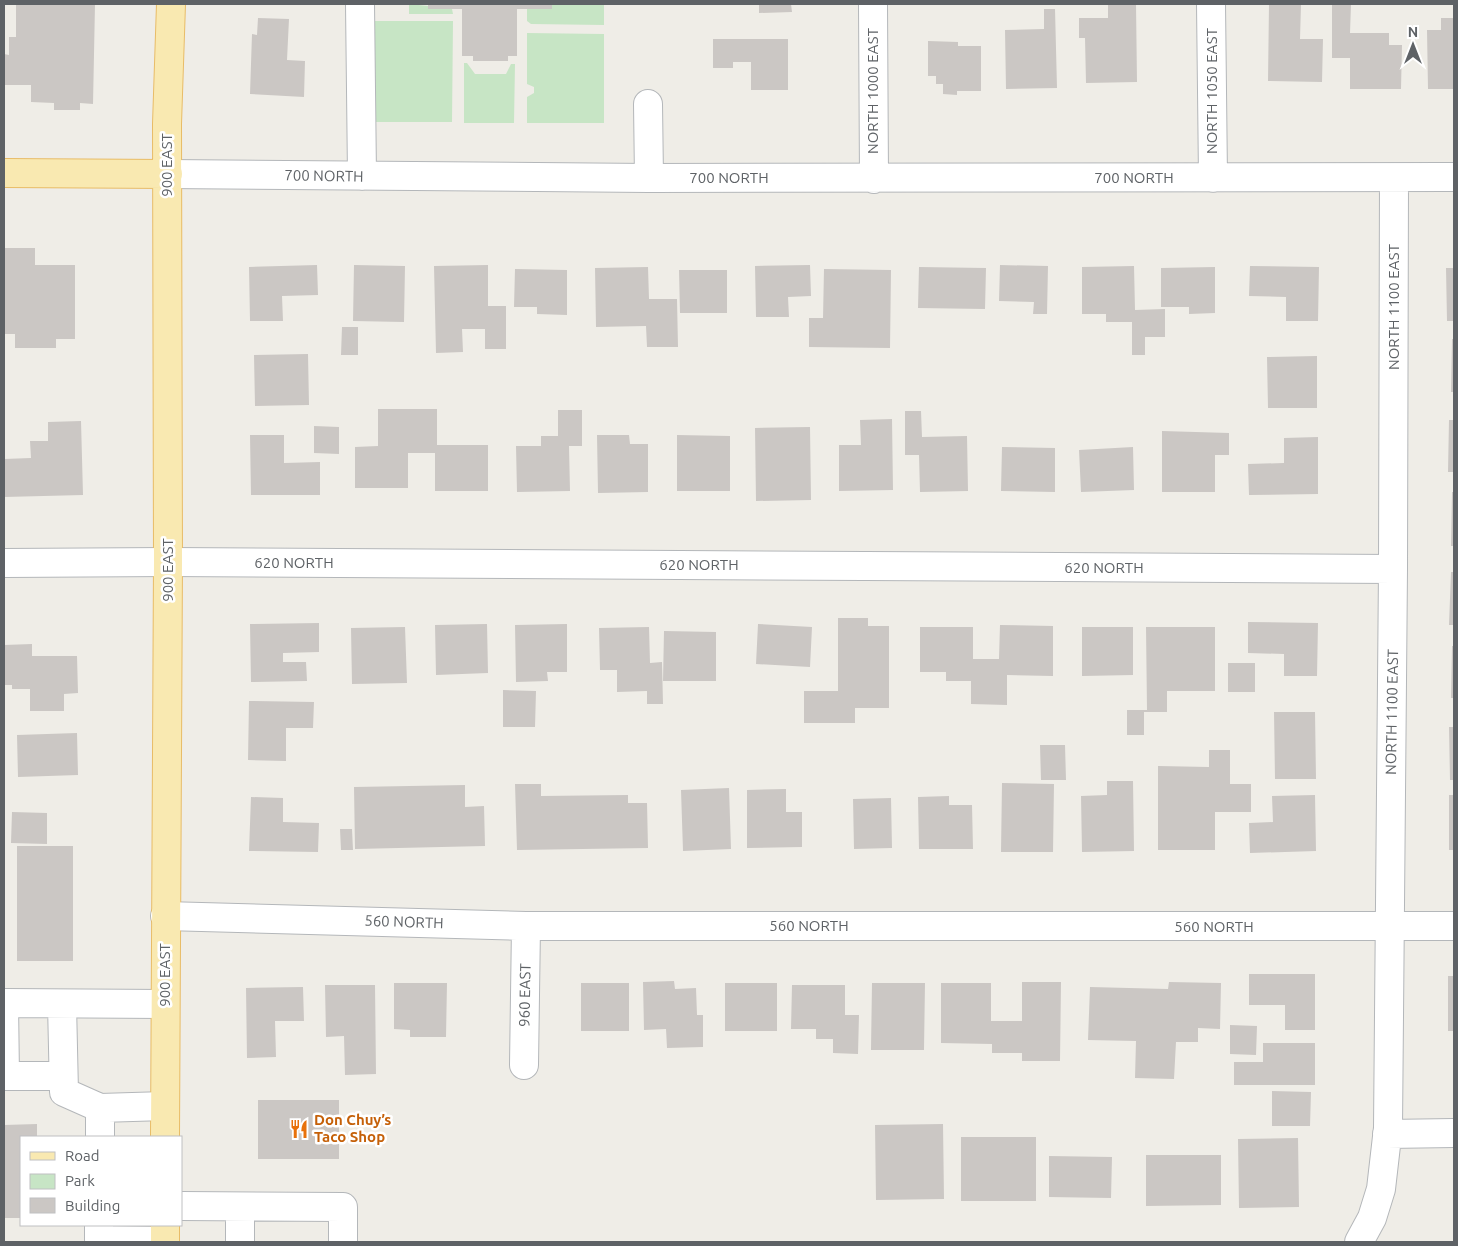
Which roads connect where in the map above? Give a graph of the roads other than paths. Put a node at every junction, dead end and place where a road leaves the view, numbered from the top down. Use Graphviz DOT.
graph roads {
  1 [pos="171,4"];
  2 [pos="360,4"];
  3 [pos="873,4"];
  4 [pos="1211,4"];
  5 [pos="648,104"];
  6 [pos="4,173"];
  7 [pos="168,174"];
  8 [pos="362,176"];
  9 [pos="1454,177"];
  10 [pos="649,178"];
  11 [pos="874,178"];
  12 [pos="1213,178"];
  13 [pos="1394,178"];
  14 [pos="168,562"];
  15 [pos="4,563"];
  16 [pos="1394,569"];
  17 [pos="165,916"];
  18 [pos="526,926"];
  19 [pos="1454,926"];
  20 [pos="1390,927"];
  21 [pos="4,1003"];
  22 [pos="62,1004"];
  23 [pos="165,1004"];
  24 [pos="524,1065"];
  25 [pos="63,1076"];
  26 [pos="165,1106"];
  27 [pos="100,1108"];
  28 [pos="1454,1133"];
  29 [pos="1387,1134"];
  30 [pos="100,1136"];
  31 [pos="165,1136"];
  32 [pos="182,1206"];
  33 [pos="240,1207"];
  34 [pos="99,1226"];
  35 [pos="165,1236"];
  36 [pos="240,1242"];
  37 [pos="343,1242"];
  38 [pos="1359,1242"];
  1 -- 7 [label="main road, 900 EAST"];
  2 -- 8 [label="street"];
  3 -- 11 [label="street, NORTH 1000 EAST"];
  4 -- 12 [label="street, NORTH 1050 EAST"];
  5 -- 10 [label="street"];
  6 -- 7 [label="main road, 700 NORTH"];
  7 -- 8 [label="street, 700 NORTH"];
  7 -- 14 [label="main road, 900 EAST"];
  8 -- 10 [label="street, 700 NORTH"];
  9 -- 13 [label="street, 700 NORTH"];
  10 -- 11 [label="street, 700 NORTH"];
  11 -- 12 [label="street, 700 NORTH"];
  12 -- 13 [label="street, 700 NORTH"];
  13 -- 16 [label="street, NORTH 1100 EAST"];
  14 -- 15 [label="street, 620 NORTH"];
  14 -- 16 [label="street, 620 NORTH"];
  14 -- 17 [label="main road, 900 EAST"];
  16 -- 20 [label="street, NORTH 1100 EAST"];
  17 -- 18 [label="street, 560 NORTH"];
  17 -- 23 [label="main road, 900 EAST"];
  18 -- 20 [label="street, 560 NORTH"];
  18 -- 24 [label="street, 960 EAST"];
  19 -- 20 [label="street, 560 NORTH"];
  20 -- 29 [label="street, NORTH 1100 EAST"];
  21 -- 22 [label="street"];
  21 -- 25 [label="street"];
  22 -- 23 [label="street"];
  22 -- 25 [label="street"];
  23 -- 26 [label="main road, 900 EAST"];
  25 -- 27 [label="street"];
  26 -- 27 [label="street"];
  26 -- 31 [label="main road, 900 EAST"];
  27 -- 30 [label="street"];
  28 -- 29 [label="street"];
  29 -- 38 [label="street, NORTH 1100 EAST"];
  32 -- 33 [label="street"];
  33 -- 36 [label="street"];
  33 -- 37 [label="street"];
  34 -- 35 [label="street"];
}
